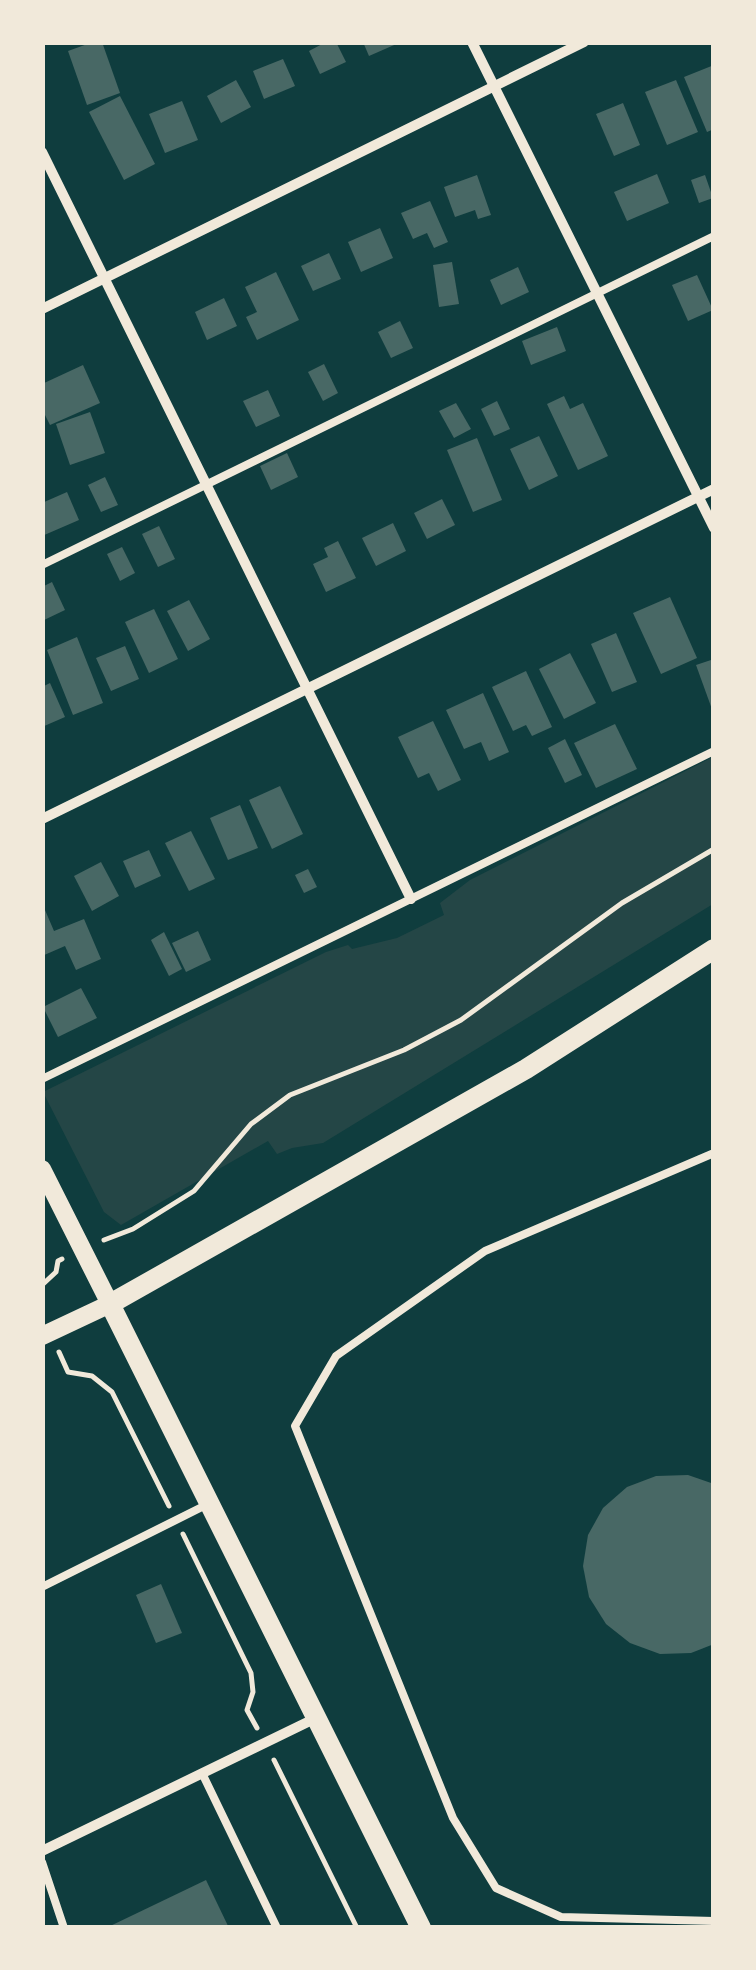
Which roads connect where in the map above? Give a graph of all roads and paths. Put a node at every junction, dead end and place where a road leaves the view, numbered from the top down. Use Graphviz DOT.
graph roads {
  1 [pos="472,42"];
  2 [pos="584,42"];
  3 [pos="494,87"];
  4 [pos="42,152"];
  5 [pos="714,236"];
  6 [pos="105,278"];
  7 [pos="597,293"];
  8 [pos="42,309"];
  9 [pos="206,484"];
  10 [pos="714,489"];
  11 [pos="698,496"];
  12 [pos="714,528"];
  13 [pos="42,565"];
  14 [pos="306,691"];
  15 [pos="714,750"];
  16 [pos="42,818"];
  17 [pos="714,849"];
  18 [pos="411,899"];
  19 [pos="714,949"];
  20 [pos="42,1079"];
  21 [pos="714,1153"];
  22 [pos="42,1169"];
  23 [pos="82,1250"];
  24 [pos="42,1285"];
  25 [pos="110,1304"];
  26 [pos="46,1335"];
  27 [pos="210,1503"];
  28 [pos="176,1521"];
  29 [pos="42,1588"];
  30 [pos="316,1718"];
  31 [pos="266,1743"];
  32 [pos="202,1774"];
  33 [pos="42,1851"];
  34 [pos="42,1862"];
  35 [pos="714,1922"];
  36 [pos="64,1928"];
  37 [pos="277,1928"];
  38 [pos="356,1928"];
  39 [pos="421,1928"];
  1 -- 3 [label="street"];
  2 -- 3 [label="street"];
  3 -- 6 [label="street"];
  3 -- 7 [label="street"];
  4 -- 6 [label="street"];
  5 -- 7 [label="lane"];
  6 -- 8 [label="street"];
  6 -- 9 [label="street"];
  7 -- 9 [label="lane"];
  7 -- 11 [label="street"];
  9 -- 13 [label="lane"];
  9 -- 14 [label="street"];
  10 -- 11 [label="street"];
  11 -- 12 [label="street"];
  11 -- 14 [label="street"];
  14 -- 16 [label="street"];
  14 -- 18 [label="street"];
  15 -- 18 [label="lane"];
  17 -- 23 [label="path"];
  18 -- 20 [label="lane"];
  19 -- 25 [label="main road"];
  21 -- 35 [label="lane"];
  22 -- 23 [label="street"];
  23 -- 24 [label="path"];
  23 -- 25 [label="street"];
  25 -- 26 [label="street"];
  25 -- 27 [label="main road"];
  26 -- 28 [label="path"];
  27 -- 28 [label="lane"];
  27 -- 30 [label="main road"];
  28 -- 29 [label="lane"];
  28 -- 31 [label="path"];
  30 -- 31 [label="street"];
  30 -- 39 [label="main road"];
  31 -- 32 [label="street"];
  31 -- 38 [label="path"];
  32 -- 33 [label="street"];
  32 -- 37 [label="lane"];
  34 -- 36 [label="lane"];
}
